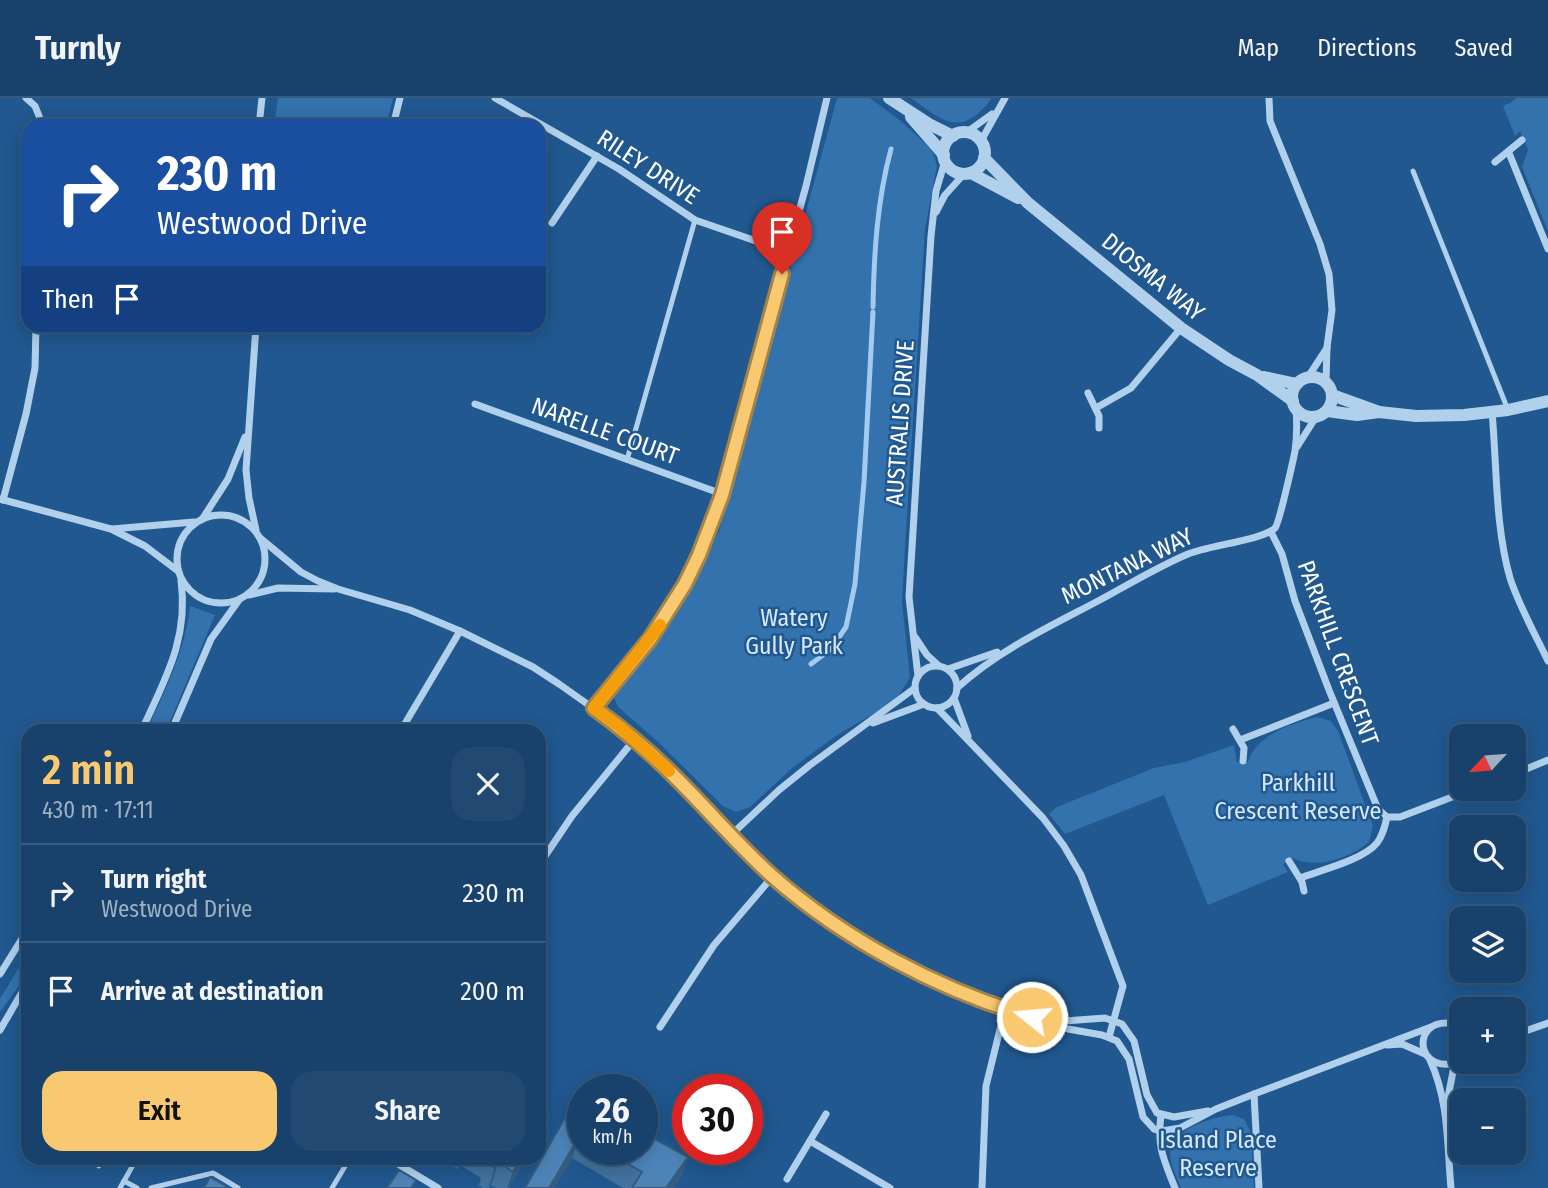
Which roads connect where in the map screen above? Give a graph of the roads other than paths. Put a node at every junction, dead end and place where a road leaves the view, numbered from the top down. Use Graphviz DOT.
graph roads {
  1 [pos="26,98"];
  2 [pos="262,98"];
  3 [pos="400,98"];
  4 [pos="495,98"];
  5 [pos="827,98"];
  6 [pos="889,98"];
  7 [pos="1004,98"];
  8 [pos="1269,98"];
  9 [pos="904,109"];
  10 [pos="995,111"];
  11 [pos="40,119"];
  12 [pos="259,119"];
  13 [pos="395,119"];
  14 [pos="532,119"];
  15 [pos="546,127"];
  16 [pos="967,132"];
  17 [pos="953,136"];
  18 [pos="1522,140"];
  19 [pos="981,141"];
  20 [pos="1509,153"];
  21 [pos="597,156"];
  22 [pos="945,158"];
  23 [pos="985,158"];
  24 [pos="1496,162"];
  25 [pos="1413,171"];
  26 [pos="968,173"];
  27 [pos="1028,203"];
  28 [pos="934,215"];
  29 [pos="695,220"];
  30 [pos="552,223"];
  31 [pos="1548,249"];
  32 [pos="788,253"];
  33 [pos="1181,328"];
  34 [pos="36,333"];
  35 [pos="256,333"];
  36 [pos="1327,347"];
  37 [pos="1257,375"];
  38 [pos="1302,381"];
  39 [pos="1326,382"];
  40 [pos="1088,393"];
  41 [pos="1332,395"];
  42 [pos="1548,401"];
  43 [pos="475,404"];
  44 [pos="1294,405"];
  45 [pos="1096,408"];
  46 [pos="1508,410"];
  47 [pos="1379,412"];
  48 [pos="1492,412"];
  49 [pos="1322,414"];
  50 [pos="1099,428"];
  51 [pos="247,433"];
  52 [pos="1295,451"];
  53 [pos="627,460"];
  54 [pos="722,495"];
  55 [pos="2,499"];
  56 [pos="199,520"];
  57 [pos="111,529"];
  58 [pos="1271,532"];
  59 [pos="259,535"];
  60 [pos="179,574"];
  61 [pos="338,589"];
  62 [pos="242,598"];
  63 [pos="460,631"];
  64 [pos="912,633"];
  65 [pos="1004,650"];
  66 [pos="1548,660"];
  67 [pos="938,666"];
  68 [pos="948,669"];
  69 [pos="918,676"];
  70 [pos="915,688"];
  71 [pos="957,688"];
  72 [pos="954,698"];
  73 [pos="1335,703"];
  74 [pos="925,704"];
  75 [pos="594,708"];
  76 [pos="937,708"];
  77 [pos="144,724"];
  78 [pos="174,724"];
  79 [pos="405,724"];
  80 [pos="866,726"];
  81 [pos="1233,729"];
  82 [pos="634,740"];
  83 [pos="969,740"];
  84 [pos="1240,740"];
  85 [pos="1548,760"];
  86 [pos="1243,761"];
  87 [pos="1526,769"];
  88 [pos="1449,798"];
  89 [pos="1387,817"];
  90 [pos="731,835"];
  91 [pos="546,854"];
  92 [pos="1289,861"];
  93 [pos="773,876"];
  94 [pos="1300,878"];
  95 [pos="1304,891"];
  96 [pos="21,947"];
  97 [pos="0,974"];
  98 [pos="21,994"];
  99 [pos="1005,1009"];
  100 [pos="1115,1020"];
  101 [pos="1050,1022"];
  102 [pos="1548,1023"];
  103 [pos="1449,1026"];
  104 [pos="660,1027"];
  105 [pos="1431,1027"];
  106 [pos="0,1030"];
  107 [pos="1526,1031"];
  108 [pos="1109,1037"];
  109 [pos="1379,1046"];
  110 [pos="1428,1057"];
  111 [pos="1449,1062"];
  112 [pos="1455,1074"];
  113 [pos="1254,1094"];
  114 [pos="1216,1109"];
  115 [pos="1446,1109"];
  116 [pos="826,1114"];
  117 [pos="1161,1115"];
  118 [pos="1159,1131"];
  119 [pos="810,1141"];
  120 [pos="133,1165"];
  121 [pos="345,1165"];
  122 [pos="400,1165"];
  123 [pos="787,1179"];
  124 [pos="124,1181"];
  125 [pos="120,1188"];
  126 [pos="138,1188"];
  127 [pos="151,1188"];
  128 [pos="239,1188"];
  129 [pos="332,1188"];
  130 [pos="438,1188"];
  131 [pos="890,1188"];
  132 [pos="982,1188"];
  133 [pos="1175,1188"];
  134 [pos="1259,1188"];
  135 [pos="1451,1188"];
  1 -- 11 [label="street"];
  2 -- 12 [label="street"];
  3 -- 13 [label="street"];
  4 -- 14 [label="street, RILEY DRIVE"];
  5 -- 32 [label="street"];
  6 -- 9 [label="street"];
  7 -- 10 [label="street"];
  8 -- 36 [label="street"];
  9 -- 17 [label="street"];
  9 -- 22 [label="street"];
  10 -- 16 [label="street"];
  10 -- 19 [label="street"];
  15 -- 21 [label="street, RILEY DRIVE"];
  16 -- 17 [label="street"];
  16 -- 19 [label="street"];
  17 -- 22 [label="street"];
  18 -- 20 [label="street"];
  19 -- 23 [label="street"];
  20 -- 24 [label="street"];
  20 -- 31 [label="street"];
  21 -- 29 [label="street, RILEY DRIVE"];
  21 -- 30 [label="street"];
  22 -- 26 [label="street"];
  22 -- 28 [label="street, AUSTRALIS DRIVE"];
  23 -- 26 [label="street"];
  23 -- 27 [label="street, DIOSMA WAY"];
  25 -- 46 [label="lane"];
  26 -- 27 [label="street, DIOSMA WAY"];
  26 -- 28 [label="street, AUSTRALIS DRIVE"];
  27 -- 33 [label="street, DIOSMA WAY"];
  28 -- 64 [label="street, AUSTRALIS DRIVE"];
  29 -- 32 [label="street, RILEY DRIVE"];
  29 -- 53 [label="lane"];
  32 -- 54 [label="street"];
  33 -- 37 [label="street, DIOSMA WAY"];
  33 -- 45 [label="street"];
  34 -- 55 [label="street"];
  35 -- 51 [label="street"];
  36 -- 38 [label="street"];
  36 -- 39 [label="street"];
  37 -- 38 [label="street, DIOSMA WAY"];
  37 -- 44 [label="street, DIOSMA WAY"];
  38 -- 39 [label="street"];
  38 -- 44 [label="street"];
  39 -- 41 [label="street"];
  40 -- 45 [label="street"];
  41 -- 47 [label="street"];
  41 -- 49 [label="street"];
  42 -- 46 [label="street"];
  43 -- 53 [label="street, NARELLE COURT"];
  44 -- 49 [label="street"];
  44 -- 52 [label="street"];
  45 -- 50 [label="street"];
  46 -- 48 [label="street"];
  47 -- 48 [label="street"];
  47 -- 49 [label="street"];
  48 -- 66 [label="street"];
  49 -- 52 [label="street"];
  51 -- 56 [label="street"];
  51 -- 59 [label="street"];
  52 -- 58 [label="street"];
  53 -- 54 [label="street, NARELLE COURT"];
  54 -- 75 [label="street"];
  55 -- 57 [label="street"];
  56 -- 57 [label="street"];
  56 -- 59 [label="street"];
  56 -- 60 [label="street"];
  57 -- 60 [label="street"];
  58 -- 65 [label="street, MONTANA WAY"];
  58 -- 73 [label="street, PARKHILL CRESCENT"];
  59 -- 61 [label="street"];
  59 -- 62 [label="street"];
  60 -- 62 [label="street"];
  60 -- 77 [label="street"];
  61 -- 62 [label="street"];
  61 -- 63 [label="street"];
  62 -- 78 [label="street"];
  63 -- 75 [label="street"];
  63 -- 79 [label="street"];
  64 -- 67 [label="street"];
  64 -- 69 [label="street, AUSTRALIS DRIVE"];
  65 -- 68 [label="street, MONTANA WAY"];
  65 -- 71 [label="street, MONTANA WAY"];
  67 -- 68 [label="street"];
  67 -- 69 [label="street"];
  68 -- 71 [label="street"];
  69 -- 70 [label="street"];
  70 -- 74 [label="street"];
  70 -- 80 [label="street"];
  71 -- 72 [label="street"];
  72 -- 76 [label="street"];
  72 -- 83 [label="street"];
  73 -- 84 [label="street"];
  73 -- 89 [label="street, PARKHILL CRESCENT"];
  74 -- 76 [label="street"];
  74 -- 80 [label="street"];
  75 -- 82 [label="street"];
  76 -- 83 [label="street"];
  80 -- 90 [label="street"];
  81 -- 84 [label="street"];
  82 -- 90 [label="street"];
  82 -- 91 [label="street"];
  83 -- 100 [label="street"];
  84 -- 86 [label="street"];
  85 -- 87 [label="street"];
  88 -- 89 [label="street"];
  89 -- 94 [label="street"];
  90 -- 93 [label="street"];
  92 -- 94 [label="street"];
  93 -- 99 [label="street"];
  93 -- 104 [label="street"];
  94 -- 95 [label="street"];
  96 -- 97 [label="street"];
  98 -- 106 [label="street"];
  99 -- 101 [label="street"];
  99 -- 132 [label="street"];
  100 -- 101 [label="street"];
  100 -- 108 [label="street"];
  100 -- 117 [label="street"];
  101 -- 108 [label="street"];
  102 -- 107 [label="street"];
  103 -- 105 [label="street"];
  105 -- 109 [label="street"];
  105 -- 110 [label="street"];
  108 -- 118 [label="street"];
  109 -- 110 [label="street"];
  109 -- 113 [label="street"];
  110 -- 111 [label="street"];
  110 -- 115 [label="street"];
  112 -- 115 [label="street"];
  113 -- 114 [label="street"];
  113 -- 134 [label="street"];
  114 -- 117 [label="street"];
  114 -- 118 [label="street"];
  115 -- 135 [label="street"];
  116 -- 119 [label="street"];
  117 -- 118 [label="street"];
  118 -- 133 [label="street"];
  119 -- 123 [label="street"];
  119 -- 131 [label="street"];
  120 -- 124 [label="lane"];
  121 -- 129 [label="lane"];
  122 -- 130 [label="street"];
  124 -- 125 [label="lane"];
  124 -- 126 [label="lane"];
  127 -- 128 [label="lane"];
}
